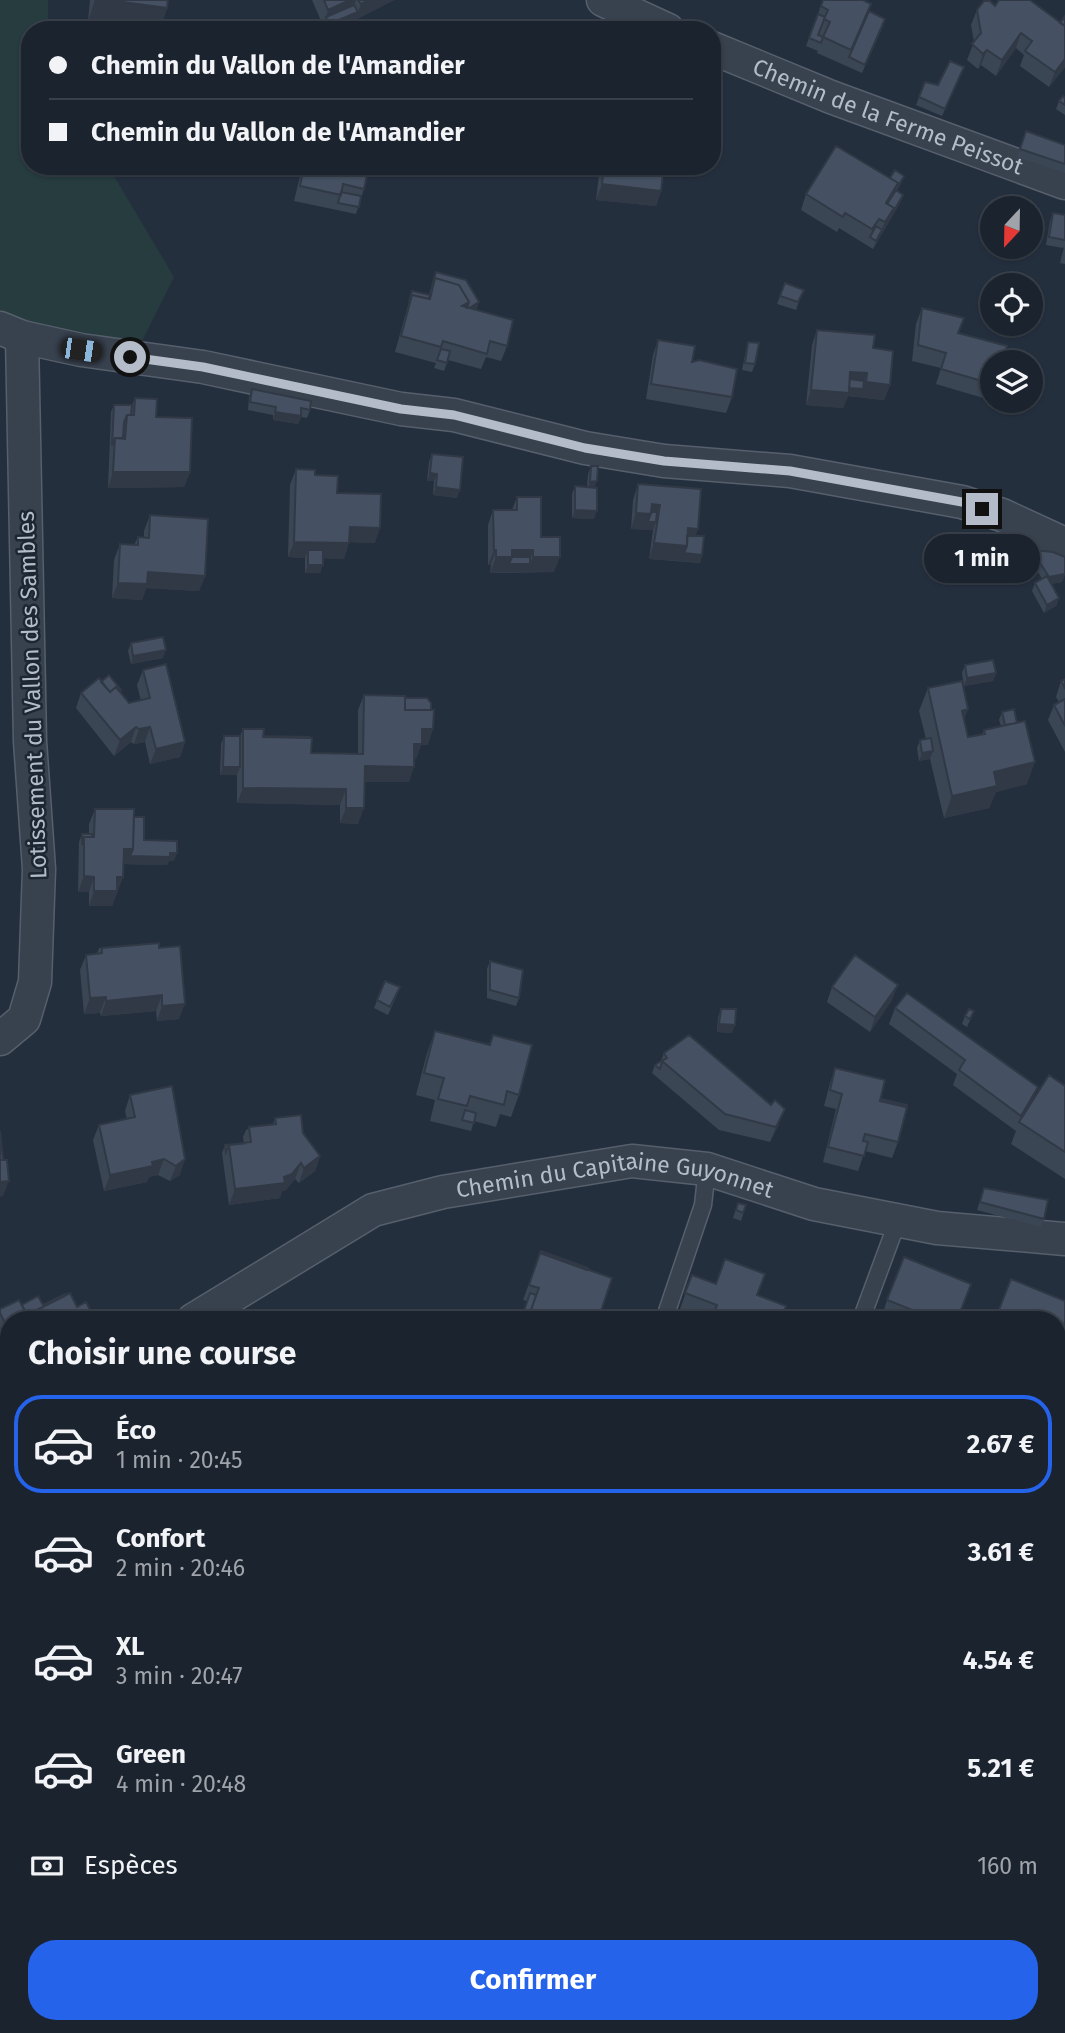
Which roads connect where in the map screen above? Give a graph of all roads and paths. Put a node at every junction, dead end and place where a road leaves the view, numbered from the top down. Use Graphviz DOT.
graph roads {
  1 [pos="603,0"];
  2 [pos="648,21"];
  3 [pos="721,52"];
  4 [pos="1065,183"];
  5 [pos="11,332"];
  6 [pos="1065,544"];
  7 [pos="0,1039"];
  8 [pos="707,1169"];
  9 [pos="898,1220"];
  10 [pos="1065,1239"];
  11 [pos="209,1311"];
  12 [pos="667,1311"];
  13 [pos="864,1311"];
  1 -- 2 [label="street"];
  3 -- 4 [label="street, Chemin de la Ferme Peissot"];
  5 -- 6 [label="street"];
  5 -- 7 [label="street, Lotissement du Vallon des Sambles"];
  8 -- 9 [label="street, Chemin du Capitaine Guyonnet"];
  8 -- 11 [label="street, Chemin du Capitaine Guyonnet"];
  8 -- 12 [label="lane"];
  9 -- 10 [label="street, Chemin du Capitaine Guyonnet"];
  9 -- 13 [label="lane"];
}
